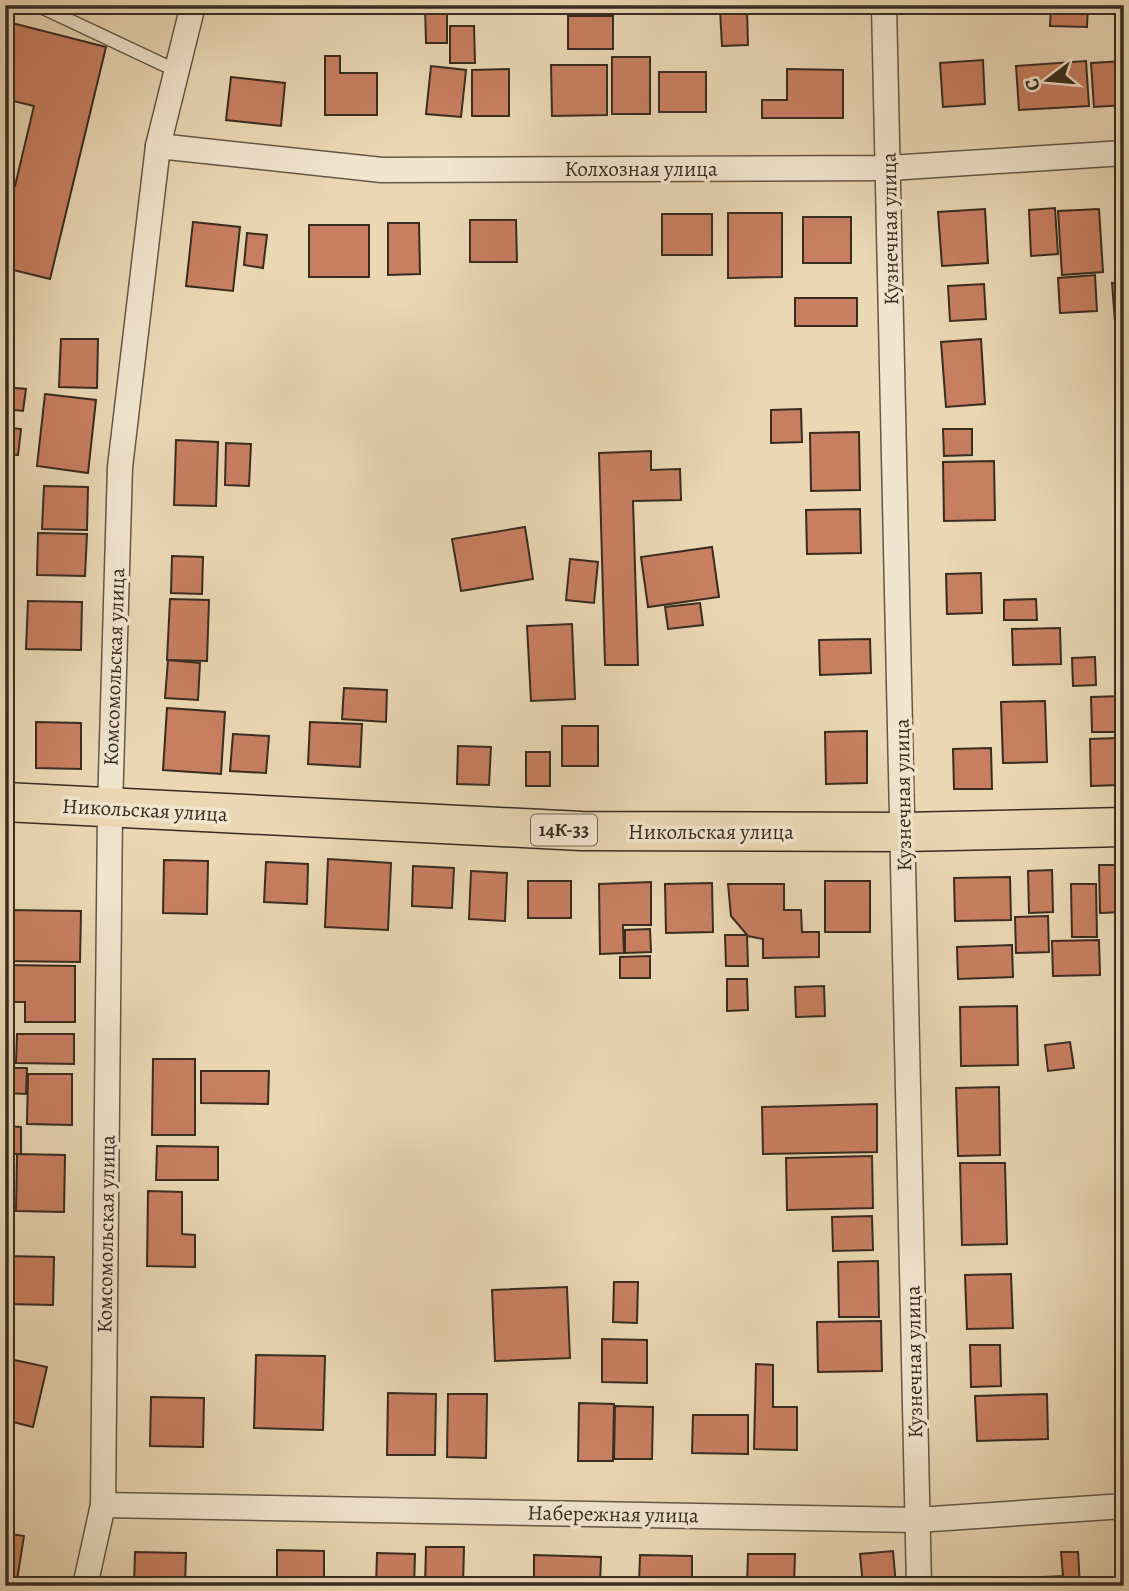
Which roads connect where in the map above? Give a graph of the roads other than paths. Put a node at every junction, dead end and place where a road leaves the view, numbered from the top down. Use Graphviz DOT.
graph roads {
  1 [pos="19,5"];
  2 [pos="37,5"];
  3 [pos="193,5"];
  4 [pos="884,5"];
  5 [pos="5,7"];
  6 [pos="177,71"];
  7 [pos="158,146"];
  8 [pos="1124,153"];
  9 [pos="889,168"];
  10 [pos="5,802"];
  11 [pos="110,808"];
  12 [pos="1124,827"];
  13 [pos="904,832"];
  14 [pos="103,1505"];
  15 [pos="1124,1506"];
  16 [pos="917,1520"];
  17 [pos="85,1586"];
  18 [pos="919,1586"];
  1 -- 5 [label="lane"];
  2 -- 6 [label="lane"];
  3 -- 6 [label="street, Комсомольская улица"];
  4 -- 9 [label="street, Кузнечная улица"];
  6 -- 7 [label="street, Комсомольская улица"];
  7 -- 9 [label="street, Колхозная улица"];
  7 -- 11 [label="street, Комсомольская улица"];
  8 -- 9 [label="street, Колхозная улица"];
  9 -- 13 [label="street, Кузнечная улица"];
  10 -- 11 [label="main road, Никольская улица / 14К-33"];
  11 -- 13 [label="main road, Никольская улица / 14К-33"];
  11 -- 14 [label="street, Комсомольская улица"];
  12 -- 13 [label="main road, Никольская улица / 14К-33"];
  13 -- 16 [label="street, Кузнечная улица"];
  14 -- 16 [label="street, Набережная улица"];
  14 -- 17 [label="street, Комсомольская улица"];
  15 -- 16 [label="street, Набережная улица"];
  16 -- 18 [label="street, Кузнечная улица"];
}
